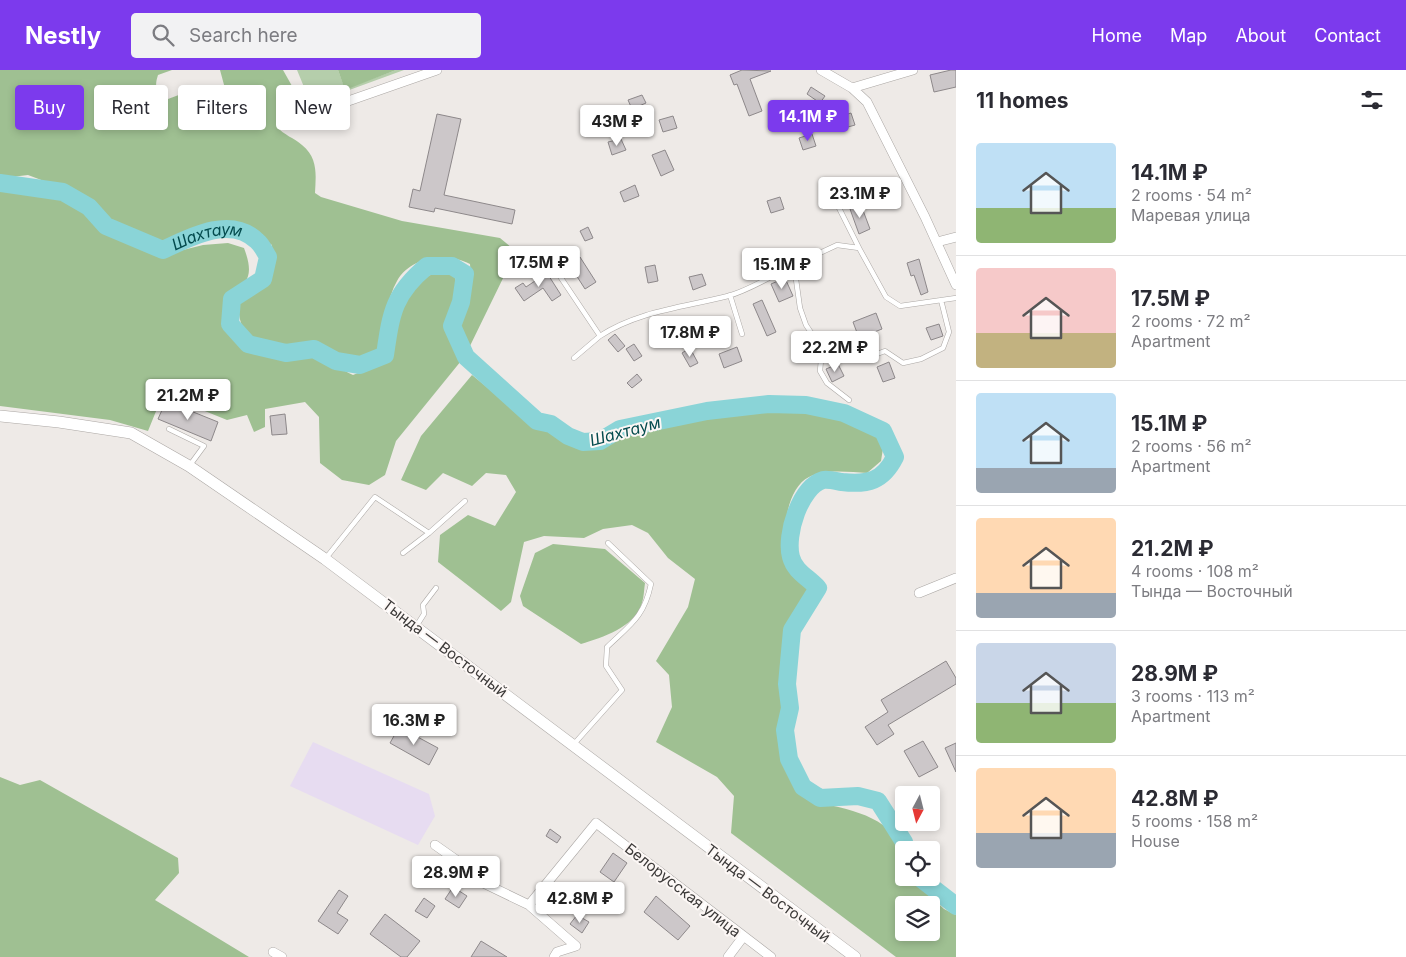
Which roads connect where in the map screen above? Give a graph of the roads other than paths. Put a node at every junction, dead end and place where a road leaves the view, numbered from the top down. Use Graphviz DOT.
graph roads {
  1 [pos="437,70"];
  2 [pos="822,70"];
  3 [pos="913,70"];
  4 [pos="852,88"];
  5 [pos="350,100"];
  6 [pos="830,190"];
  7 [pos="956,237"];
  8 [pos="937,242"];
  9 [pos="859,248"];
  10 [pos="794,265"];
  11 [pos="553,266"];
  12 [pos="956,285"];
  13 [pos="730,295"];
  14 [pos="956,298"];
  15 [pos="941,300"];
  16 [pos="742,334"];
  17 [pos="600,336"];
  18 [pos="869,357"];
  19 [pos="574,358"];
  20 [pos="849,400"];
  21 [pos="0,416"];
  22 [pos="169,429"];
  23 [pos="189,466"];
  24 [pos="465,501"];
  25 [pos="430,532"];
  26 [pos="608,543"];
  27 [pos="403,553"];
  28 [pos="325,559"];
  29 [pos="956,578"];
  30 [pos="436,588"];
  31 [pos="919,593"];
  32 [pos="416,626"];
  33 [pos="574,744"];
  34 [pos="435,845"];
  35 [pos="529,905"];
  36 [pos="743,937"];
  37 [pos="273,952"];
  38 [pos="282,957"];
  39 [pos="554,957"];
  40 [pos="728,957"];
  41 [pos="772,957"];
  42 [pos="855,957"];
  1 -- 5 [label="street"];
  2 -- 4 [label="street"];
  3 -- 4 [label="street"];
  4 -- 8 [label="street"];
  6 -- 9 [label="lane"];
  7 -- 8 [label="street"];
  8 -- 12 [label="street"];
  9 -- 10 [label="lane"];
  9 -- 15 [label="lane"];
  10 -- 13 [label="lane"];
  10 -- 20 [label="lane"];
  11 -- 17 [label="lane"];
  13 -- 16 [label="lane"];
  13 -- 17 [label="lane"];
  14 -- 15 [label="lane"];
  15 -- 18 [label="lane"];
  17 -- 19 [label="lane"];
  21 -- 23 [label="street, Тында — Восточный"];
  22 -- 23 [label="lane"];
  23 -- 28 [label="street, Тында — Восточный"];
  24 -- 25 [label="lane"];
  25 -- 27 [label="lane"];
  25 -- 28 [label="lane"];
  26 -- 33 [label="lane"];
  28 -- 32 [label="street, Тында — Восточный"];
  29 -- 31 [label="street"];
  30 -- 32 [label="lane"];
  32 -- 33 [label="street, Тында — Восточный"];
  33 -- 42 [label="street, Тында — Восточный"];
  34 -- 35 [label="street"];
  35 -- 36 [label="street, Белорусская улица"];
  35 -- 39 [label="street"];
  36 -- 40 [label="street"];
  36 -- 41 [label="street, Белорусская улица"];
  37 -- 38 [label="street"];
}
